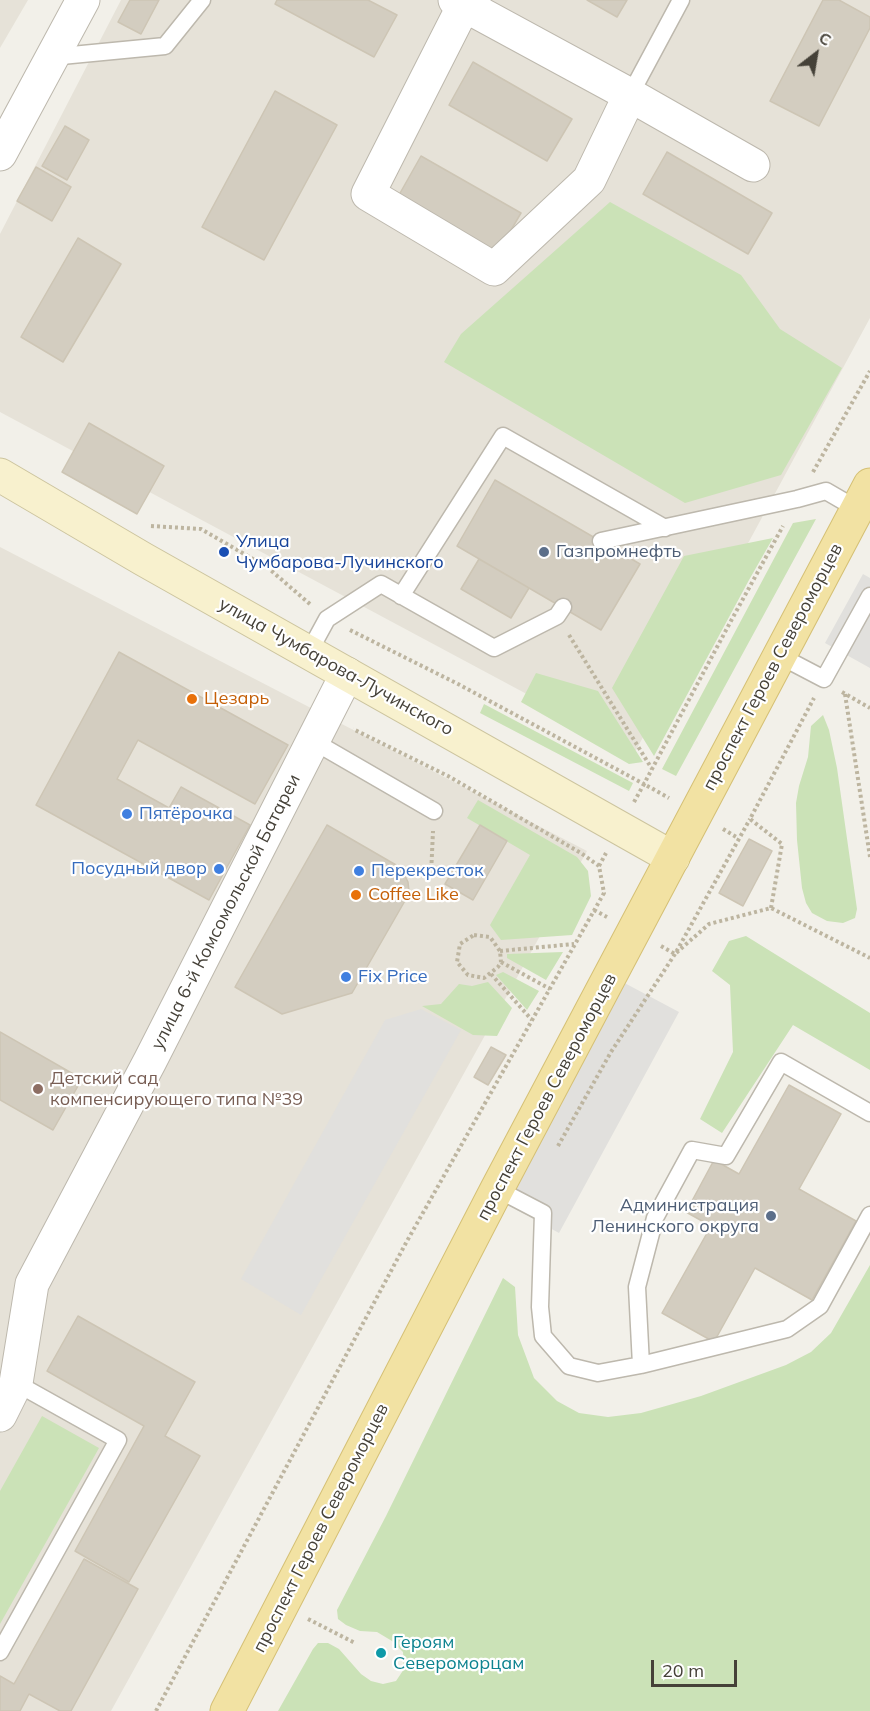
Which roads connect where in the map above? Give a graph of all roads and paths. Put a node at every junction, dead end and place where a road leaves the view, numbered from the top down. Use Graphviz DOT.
graph roads {
  1 [pos="83,0"];
  2 [pos="202,0"];
  3 [pos="681,0"];
  4 [pos="464,2"];
  5 [pos="51,57"];
  6 [pos="630,95"];
  7 [pos="0,154"];
  8 [pos="753,165"];
  9 [pos="870,370"];
  10 [pos="0,475"];
  11 [pos="864,497"];
  12 [pos="797,499"];
  13 [pos="143,526"];
  14 [pos="665,528"];
  15 [pos="601,541"];
  16 [pos="401,596"];
  17 [pos="870,596"];
  18 [pos="560,612"];
  19 [pos="327,619"];
  20 [pos="309,652"];
  21 [pos="780,656"];
  22 [pos="347,674"];
  23 [pos="824,680"];
  24 [pos="870,708"];
  25 [pos="319,728"];
  26 [pos="652,769"];
  27 [pos="434,811"];
  28 [pos="750,819"];
  29 [pos="870,857"];
  30 [pos="673,858"];
  31 [pos="431,875"];
  32 [pos="771,908"];
  33 [pos="594,910"];
  34 [pos="635,932"];
  35 [pos="575,944"];
  36 [pos="500,951"];
  37 [pos="675,954"];
  38 [pos="870,958"];
  39 [pos="501,962"];
  40 [pos="491,974"];
  41 [pos="550,989"];
  42 [pos="532,1020"];
  43 [pos="870,1113"];
  44 [pos="554,1154"];
  45 [pos="497,1189"];
  46 [pos="870,1215"];
  47 [pos="641,1365"];
  48 [pos="16,1383"];
  49 [pos="0,1415"];
  50 [pos="309,1619"];
  51 [pos="355,1644"];
  52 [pos="0,1652"];
  53 [pos="156,1711"];
  54 [pos="226,1711"];
  1 -- 5 [label="street"];
  2 -- 5 [label="lane"];
  3 -- 6 [label="lane"];
  4 -- 6 [label="street"];
  4 -- 6 [label="street"];
  5 -- 7 [label="street"];
  6 -- 8 [label="street"];
  9 -- 12 [label="path"];
  10 -- 20 [label="street, улица Чумбарова-Лучинского"];
  11 -- 12 [label="lane"];
  11 -- 21 [label="main road, проспект Героев Североморцев"];
  12 -- 14 [label="lane"];
  12 -- 26 [label="path"];
  13 -- 19 [label="path"];
  14 -- 15 [label="lane"];
  14 -- 16 [label="lane"];
  16 -- 18 [label="lane"];
  16 -- 19 [label="lane"];
  17 -- 23 [label="lane"];
  18 -- 26 [label="path"];
  19 -- 20 [label="lane"];
  19 -- 26 [label="path"];
  20 -- 22 [label="street, улица Чумбарова-Лучинского"];
  21 -- 23 [label="lane"];
  21 -- 30 [label="main road, проспект Героев Североморцев"];
  22 -- 25 [label="street, улица 6-й Комсомольской Батареи"];
  22 -- 30 [label="street, улица Чумбарова-Лучинского"];
  23 -- 28 [label="path"];
  24 -- 29 [label="path"];
  25 -- 27 [label="lane"];
  25 -- 33 [label="path"];
  25 -- 48 [label="street, улица 6-й Комсомольской Батареи"];
  27 -- 31 [label="path"];
  28 -- 32 [label="path"];
  28 -- 37 [label="path"];
  30 -- 34 [label="main road, проспект Героев Североморцев"];
  32 -- 37 [label="path"];
  32 -- 38 [label="path"];
  33 -- 34 [label="path"];
  33 -- 35 [label="path"];
  34 -- 37 [label="path"];
  34 -- 45 [label="main road, проспект Героев Североморцев"];
  35 -- 36 [label="path"];
  35 -- 41 [label="path"];
  36 -- 39 [label="path"];
  36 -- 40 [label="path"];
  37 -- 44 [label="path"];
  39 -- 40 [label="path"];
  39 -- 41 [label="path"];
  40 -- 42 [label="path"];
  41 -- 42 [label="path"];
  42 -- 53 [label="path"];
  43 -- 47 [label="lane"];
  45 -- 47 [label="lane"];
  45 -- 54 [label="main road, проспект Героев Североморцев"];
  46 -- 47 [label="lane"];
  48 -- 49 [label="street, улица 6-й Комсомольской Батареи"];
  48 -- 52 [label="lane"];
  50 -- 51 [label="path"];
}
